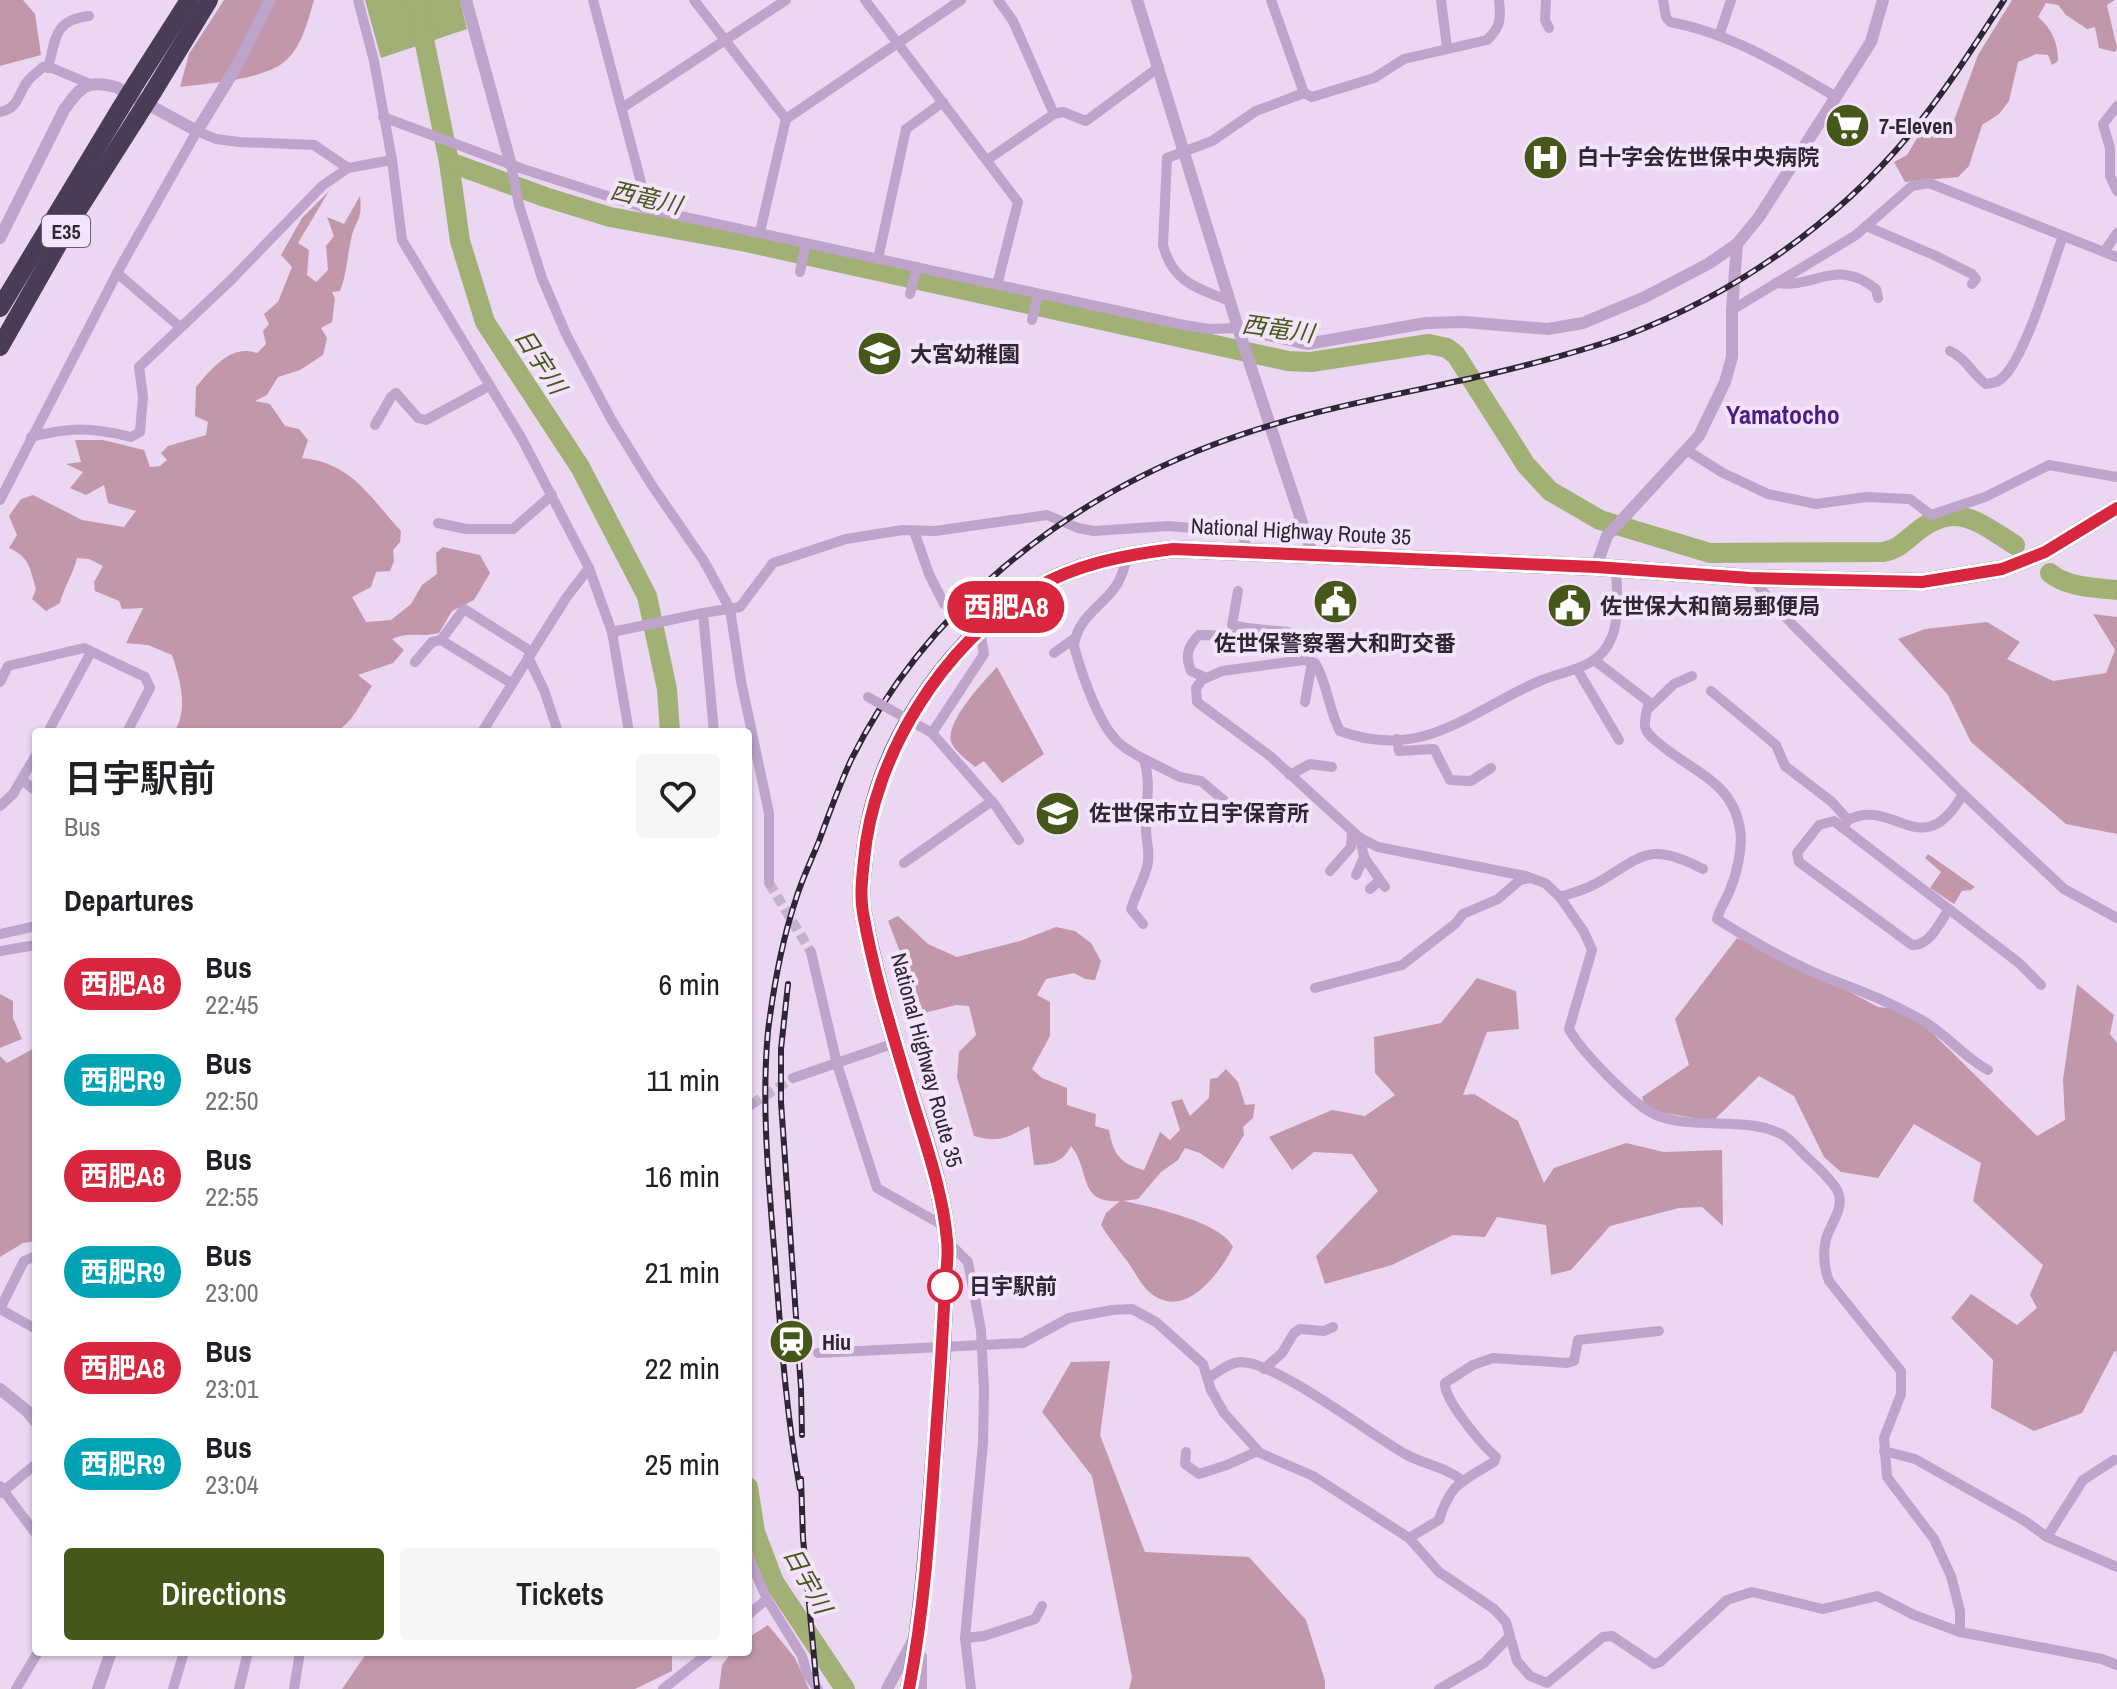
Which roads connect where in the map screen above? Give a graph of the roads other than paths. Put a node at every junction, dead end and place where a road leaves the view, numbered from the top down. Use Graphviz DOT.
graph roads {
  1 [pos="189,0"];
  2 [pos="209,0"];
  3 [pos="270,0"];
  4 [pos="358,0"];
  5 [pos="466,0"];
  6 [pos="605,0"];
  7 [pos="694,0"];
  8 [pos="786,0"];
  9 [pos="865,0"];
  10 [pos="961,0"];
  11 [pos="998,0"];
  12 [pos="1137,0"];
  13 [pos="1271,0"];
  14 [pos="1441,0"];
  15 [pos="1499,0"];
  16 [pos="1546,0"];
  17 [pos="1663,0"];
  18 [pos="1731,0"];
  19 [pos="1883,0"];
  20 [pos="594,3"];
  21 [pos="89,16"];
  22 [pos="1549,28"];
  23 [pos="1719,36"];
  24 [pos="724,40"];
  25 [pos="898,43"];
  26 [pos="1447,47"];
  27 [pos="1159,67"];
  28 [pos="48,68"];
  29 [pos="90,84"];
  30 [pos="144,87"];
  31 [pos="1304,93"];
  32 [pos="1836,97"];
  33 [pos="943,102"];
  34 [pos="2117,106"];
  35 [pos="622,108"];
  36 [pos="0,112"];
  37 [pos="128,114"];
  38 [pos="1054,114"];
  39 [pos="386,118"];
  40 [pos="786,119"];
  41 [pos="197,131"];
  42 [pos="1184,152"];
  43 [pos="392,160"];
  44 [pos="987,160"];
  45 [pos="348,168"];
  46 [pos="511,169"];
  47 [pos="2117,191"];
  48 [pos="648,209"];
  49 [pos="3,226"];
  50 [pos="1866,226"];
  51 [pos="760,232"];
  52 [pos="2117,233"];
  53 [pos="2063,236"];
  54 [pos="0,238"];
  55 [pos="1737,244"];
  56 [pos="805,247"];
  57 [pos="2104,252"];
  58 [pos="2117,257"];
  59 [pos="878,259"];
  60 [pos="916,270"];
  61 [pos="800,271"];
  62 [pos="117,273"];
  63 [pos="1776,283"];
  64 [pos="1972,284"];
  65 [pos="997,285"];
  66 [pos="910,293"];
  67 [pos="1037,297"];
  68 [pos="1878,298"];
  69 [pos="1230,301"];
  70 [pos="0,308"];
  71 [pos="1732,310"];
  72 [pos="1032,319"];
  73 [pos="180,327"];
  74 [pos="1238,328"];
  75 [pos="0,347"];
  76 [pos="1950,351"];
  77 [pos="489,386"];
  78 [pos="375,425"];
  79 [pos="31,437"];
  80 [pos="1688,451"];
  81 [pos="2117,477"];
  82 [pos="552,495"];
  83 [pos="0,500"];
  84 [pos="2117,508"];
  85 [pos="438,523"];
  86 [pos="914,531"];
  87 [pos="1249,553"];
  88 [pos="1128,555"];
  89 [pos="1313,556"];
  90 [pos="1596,567"];
  91 [pos="589,568"];
  92 [pos="1616,569"];
  93 [pos="1750,578"];
  94 [pos="1238,591"];
  95 [pos="944,604"];
  96 [pos="730,609"];
  97 [pos="703,613"];
  98 [pos="1247,628"];
  99 [pos="980,630"];
  100 [pos="612,632"];
  101 [pos="1288,632"];
  102 [pos="1075,638"];
  103 [pos="441,640"];
  104 [pos="91,652"];
  105 [pos="1054,653"];
  106 [pos="530,654"];
  107 [pos="1594,660"];
  108 [pos="415,662"];
  109 [pos="1312,662"];
  110 [pos="1577,669"];
  111 [pos="1692,676"];
  112 [pos="1206,678"];
  113 [pos="0,682"];
  114 [pos="511,683"];
  115 [pos="1711,691"];
  116 [pos="868,697"];
  117 [pos="1305,702"];
  118 [pos="1647,710"];
  119 [pos="50,728"];
  120 [pos="129,728"];
  121 [pos="484,728"];
  122 [pos="557,728"];
  123 [pos="628,728"];
  124 [pos="714,728"];
  125 [pos="751,728"];
  126 [pos="752,733"];
  127 [pos="932,733"];
  128 [pos="1397,739"];
  129 [pos="1619,740"];
  130 [pos="1144,759"];
  131 [pos="32,762"];
  132 [pos="1332,767"];
  133 [pos="1491,768"];
  134 [pos="1290,775"];
  135 [pos="22,780"];
  136 [pos="32,788"];
  137 [pos="1963,794"];
  138 [pos="992,801"];
  139 [pos="0,806"];
  140 [pos="1290,822"];
  141 [pos="1846,824"];
  142 [pos="1356,834"];
  143 [pos="1019,840"];
  144 [pos="1364,857"];
  145 [pos="904,863"];
  146 [pos="1703,869"];
  147 [pos="1330,871"];
  148 [pos="1356,875"];
  149 [pos="1532,878"];
  150 [pos="769,883"];
  151 [pos="1370,889"];
  152 [pos="1560,897"];
  153 [pos="1949,909"];
  154 [pos="2117,918"];
  155 [pos="1143,924"];
  156 [pos="32,927"];
  157 [pos="0,934"];
  158 [pos="32,946"];
  159 [pos="0,951"];
  160 [pos="811,952"];
  161 [pos="2041,985"];
  162 [pos="1315,988"];
  163 [pos="895,1043"];
  164 [pos="837,1064"];
  165 [pos="1988,1070"];
  166 [pos="793,1078"];
  167 [pos="946,1234"];
  168 [pos="32,1258"];
  169 [pos="0,1309"];
  170 [pos="32,1327"];
  171 [pos="1333,1327"];
  172 [pos="1659,1331"];
  173 [pos="981,1345"];
  174 [pos="943,1346"];
  175 [pos="818,1353"];
  176 [pos="1264,1369"];
  177 [pos="1208,1378"];
  178 [pos="0,1389"];
  179 [pos="32,1417"];
  180 [pos="1258,1451"];
  181 [pos="1884,1451"];
  182 [pos="1186,1452"];
  183 [pos="2114,1460"];
  184 [pos="32,1467"];
  185 [pos="1463,1481"];
  186 [pos="1,1490"];
  187 [pos="32,1529"];
  188 [pos="2047,1537"];
  189 [pos="1409,1538"];
  190 [pos="752,1565"];
  191 [pos="2117,1567"];
  192 [pos="767,1599"];
  193 [pos="921,1606"];
  194 [pos="1042,1606"];
  195 [pos="752,1612"];
  196 [pos="1960,1632"];
  197 [pos="917,1633"];
  198 [pos="1510,1636"];
  199 [pos="965,1638"];
  200 [pos="36,1656"];
  201 [pos="110,1656"];
  202 [pos="183,1656"];
  203 [pos="247,1656"];
  204 [pos="299,1656"];
  205 [pos="705,1656"];
  206 [pos="2117,1665"];
  207 [pos="888,1686"];
  208 [pos="16,1689"];
  209 [pos="98,1689"];
  210 [pos="173,1689"];
  211 [pos="239,1689"];
  212 [pos="294,1689"];
  213 [pos="663,1689"];
  214 [pos="818,1689"];
  215 [pos="909,1689"];
  216 [pos="921,1689"];
  217 [pos="971,1689"];
  218 [pos="1439,1689"];
  1 -- 30 [label="highway, E35"];
  2 -- 30 [label="highway, E35"];
  3 -- 41 [label="street"];
  4 -- 39 [label="street"];
  5 -- 46 [label="street"];
  6 -- 20 [label="street"];
  7 -- 24 [label="street"];
  8 -- 24 [label="street"];
  9 -- 25 [label="street"];
  10 -- 25 [label="street"];
  11 -- 38 [label="street"];
  12 -- 27 [label="street"];
  13 -- 31 [label="street"];
  14 -- 26 [label="street"];
  15 -- 26 [label="street"];
  16 -- 22 [label="street"];
  17 -- 23 [label="street"];
  18 -- 23 [label="street"];
  19 -- 32 [label="street"];
  20 -- 35 [label="street"];
  21 -- 28 [label="street"];
  23 -- 32 [label="street"];
  24 -- 35 [label="street"];
  24 -- 40 [label="street"];
  25 -- 33 [label="street"];
  25 -- 40 [label="street"];
  26 -- 31 [label="street"];
  27 -- 38 [label="street"];
  27 -- 42 [label="street"];
  28 -- 29 [label="street"];
  28 -- 36 [label="street"];
  29 -- 41 [label="street"];
  29 -- 49 [label="street"];
  30 -- 37 [label="highway, E35, bridge"];
  31 -- 42 [label="street"];
  32 -- 55 [label="street"];
  33 -- 44 [label="street"];
  33 -- 59 [label="street"];
  34 -- 47 [label="street"];
  35 -- 48 [label="street"];
  37 -- 70 [label="highway, E35"];
  37 -- 75 [label="highway, E35"];
  38 -- 44 [label="street"];
  39 -- 43 [label="street"];
  39 -- 46 [label="street"];
  40 -- 51 [label="street"];
  41 -- 45 [label="street"];
  41 -- 62 [label="street"];
  42 -- 69 [label="street"];
  42 -- 69 [label="street"];
  43 -- 45 [label="street"];
  43 -- 77 [label="street"];
  44 -- 65 [label="street"];
  45 -- 73 [label="street"];
  46 -- 48 [label="street"];
  46 -- 96 [label="street"];
  48 -- 51 [label="street"];
  49 -- 54 [label="street"];
  50 -- 53 [label="street"];
  50 -- 63 [label="street"];
  50 -- 64 [label="street"];
  51 -- 56 [label="street"];
  52 -- 57 [label="street"];
  53 -- 57 [label="street"];
  53 -- 76 [label="street"];
  55 -- 71 [label="street"];
  55 -- 74 [label="street"];
  56 -- 59 [label="street"];
  56 -- 61 [label="street"];
  57 -- 58 [label="street"];
  59 -- 60 [label="street"];
  60 -- 65 [label="street"];
  60 -- 66 [label="street"];
  62 -- 73 [label="street"];
  62 -- 79 [label="street"];
  63 -- 68 [label="street"];
  63 -- 71 [label="street"];
  65 -- 67 [label="street"];
  67 -- 72 [label="street"];
  67 -- 74 [label="street"];
  69 -- 74 [label="street"];
  71 -- 80 [label="street"];
  73 -- 79 [label="street"];
  74 -- 89 [label="street"];
  77 -- 78 [label="street"];
  77 -- 82 [label="street"];
  79 -- 83 [label="street"];
  80 -- 81 [label="street"];
  80 -- 90 [label="street"];
  82 -- 85 [label="street"];
  82 -- 91 [label="street"];
  84 -- 93 [label="highway, National Highway Route 35"];
  86 -- 87 [label="street"];
  86 -- 95 [label="street"];
  86 -- 96 [label="street"];
  87 -- 88 [label="highway, National Highway Route 35"];
  87 -- 89 [label="highway, National Highway Route 35"];
  88 -- 99 [label="highway, National Highway Route 35"];
  88 -- 102 [label="street"];
  89 -- 90 [label="highway, National Highway Route 35"];
  90 -- 92 [label="highway, National Highway Route 35"];
  91 -- 100 [label="street"];
  91 -- 106 [label="street"];
  92 -- 93 [label="highway, National Highway Route 35"];
  92 -- 107 [label="street"];
  93 -- 137 [label="street"];
  94 -- 98 [label="street"];
  96 -- 97 [label="street"];
  96 -- 125 [label="street"];
  97 -- 100 [label="street"];
  97 -- 124 [label="street"];
  98 -- 101 [label="street"];
  98 -- 112 [label="street"];
  99 -- 127 [label="street"];
  99 -- 163 [label="highway, National Highway Route 35"];
  100 -- 123 [label="street"];
  102 -- 105 [label="street"];
  102 -- 130 [label="street"];
  103 -- 106 [label="street"];
  103 -- 108 [label="street"];
  103 -- 114 [label="street"];
  104 -- 113 [label="street"];
  104 -- 119 [label="street"];
  104 -- 120 [label="street"];
  106 -- 114 [label="street"];
  106 -- 122 [label="street"];
  107 -- 110 [label="street"];
  107 -- 118 [label="street"];
  109 -- 112 [label="street"];
  109 -- 117 [label="street"];
  109 -- 128 [label="street"];
  110 -- 128 [label="street"];
  110 -- 129 [label="street"];
  111 -- 118 [label="street"];
  112 -- 134 [label="street"];
  114 -- 121 [label="street"];
  115 -- 141 [label="street"];
  116 -- 127 [label="street, bridge"];
  118 -- 165 [label="street"];
  126 -- 150 [label="street"];
  127 -- 138 [label="street"];
  128 -- 133 [label="street"];
  130 -- 140 [label="street"];
  130 -- 155 [label="street"];
  131 -- 135 [label="street"];
  132 -- 134 [label="street"];
  134 -- 142 [label="street"];
  135 -- 136 [label="street"];
  135 -- 139 [label="street"];
  137 -- 141 [label="street"];
  137 -- 154 [label="street"];
  138 -- 143 [label="street"];
  138 -- 145 [label="street"];
  141 -- 153 [label="street"];
  141 -- 153 [label="street"];
  142 -- 144 [label="street"];
  142 -- 147 [label="street"];
  142 -- 149 [label="street"];
  144 -- 148 [label="street"];
  144 -- 151 [label="street"];
  146 -- 152 [label="street"];
  149 -- 152 [label="street"];
  149 -- 162 [label="street"];
  152 -- 181 [label="street"];
  153 -- 161 [label="street"];
  156 -- 157 [label="street"];
  158 -- 159 [label="street"];
  160 -- 164 [label="street"];
  163 -- 164 [label="street"];
  163 -- 167 [label="highway, National Highway Route 35"];
  164 -- 166 [label="street"];
  164 -- 167 [label="street"];
  167 -- 173 [label="street"];
  167 -- 174 [label="highway, National Highway Route 35"];
  168 -- 169 [label="street"];
  169 -- 170 [label="street"];
  171 -- 176 [label="street"];
  172 -- 185 [label="street"];
  173 -- 174 [label="street"];
  173 -- 177 [label="street"];
  173 -- 199 [label="street"];
  174 -- 175 [label="street"];
  174 -- 193 [label="highway, National Highway Route 35"];
  176 -- 177 [label="street"];
  176 -- 185 [label="street"];
  177 -- 180 [label="street"];
  178 -- 179 [label="street"];
  180 -- 182 [label="street"];
  180 -- 189 [label="street"];
  181 -- 188 [label="street"];
  181 -- 196 [label="street"];
  183 -- 188 [label="street"];
  184 -- 186 [label="street"];
  185 -- 189 [label="street"];
  186 -- 187 [label="street"];
  188 -- 191 [label="street"];
  189 -- 198 [label="street"];
  190 -- 192 [label="street"];
  192 -- 195 [label="street"];
  192 -- 214 [label="street"];
  193 -- 197 [label="highway, National Highway Route 35"];
  193 -- 216 [label="street"];
  194 -- 199 [label="street"];
  196 -- 198 [label="street"];
  196 -- 206 [label="street"];
  197 -- 207 [label="street"];
  197 -- 215 [label="highway, National Highway Route 35"];
  198 -- 218 [label="street"];
  199 -- 217 [label="street"];
  200 -- 208 [label="street"];
  201 -- 209 [label="street"];
  202 -- 210 [label="street"];
  203 -- 211 [label="street"];
  204 -- 212 [label="street"];
  205 -- 213 [label="street"];
}
